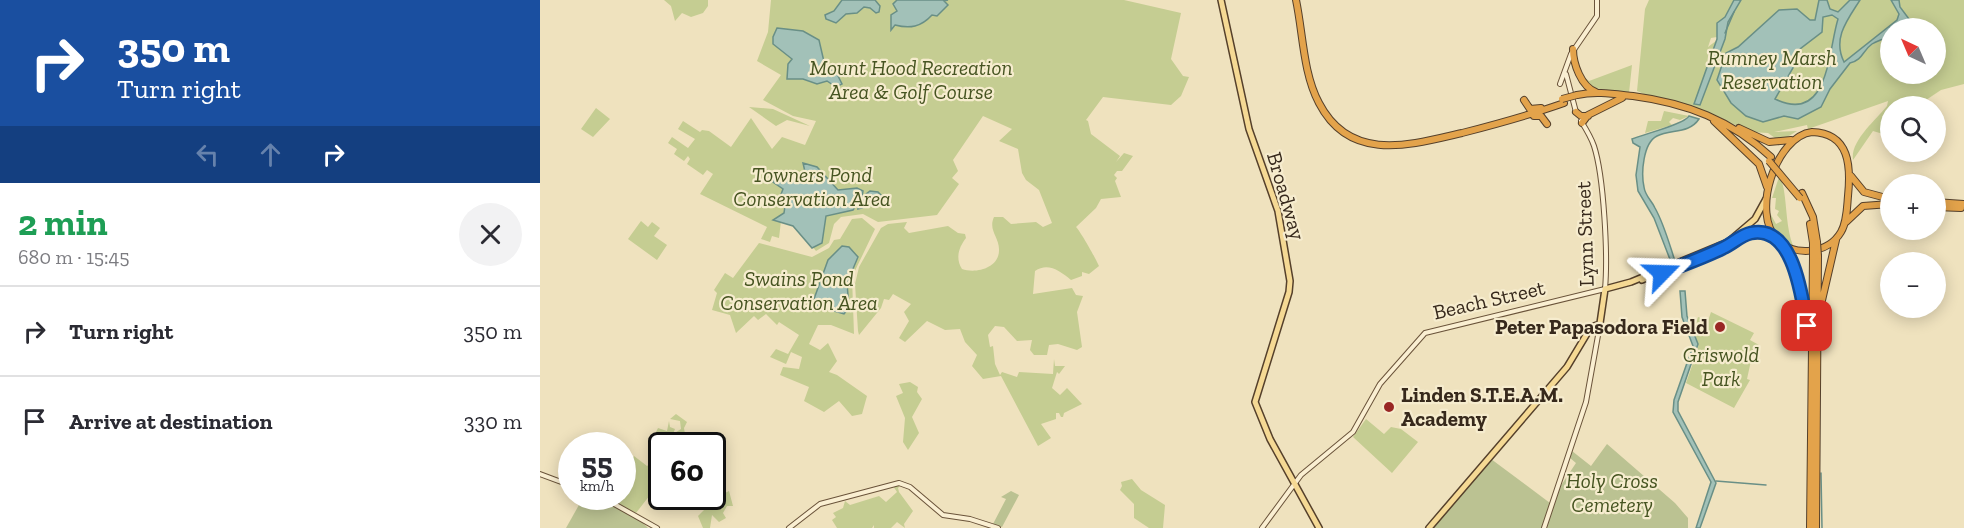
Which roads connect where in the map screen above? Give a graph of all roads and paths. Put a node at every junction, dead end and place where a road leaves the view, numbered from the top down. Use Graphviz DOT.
graph roads {
  1 [pos="1221,0"];
  2 [pos="1298,0"];
  3 [pos="1597,0"];
  4 [pos="1573,49"];
  5 [pos="1565,70"];
  6 [pos="1560,84"];
  7 [pos="1599,93"];
  8 [pos="1578,97"];
  9 [pos="1610,97"];
  10 [pos="1624,98"];
  11 [pos="1610,106"];
  12 [pos="1544,108"];
  13 [pos="1577,114"];
  14 [pos="1523,116"];
  15 [pos="1588,116"];
  16 [pos="1715,120"];
  17 [pos="1582,123"];
  18 [pos="1794,139"];
  19 [pos="1849,166"];
  20 [pos="1768,191"];
  21 [pos="1880,197"];
  22 [pos="1766,199"];
  23 [pos="1880,203"];
  24 [pos="1946,205"];
  25 [pos="1964,206"];
  26 [pos="1842,231"];
  27 [pos="1836,238"];
  28 [pos="1781,243"];
  29 [pos="1730,245"];
  30 [pos="1727,255"];
  31 [pos="1662,273"];
  32 [pos="1641,280"];
  33 [pos="1664,284"];
  34 [pos="1605,289"];
  35 [pos="1600,327"];
  36 [pos="1815,327"];
  37 [pos="1814,362"];
  38 [pos="540,474"];
  39 [pos="558,481"];
  40 [pos="1294,484"];
  41 [pos="625,510"];
  42 [pos="657,528"];
  43 [pos="789,528"];
  44 [pos="998,528"];
  45 [pos="1262,528"];
  46 [pos="1319,528"];
  47 [pos="1429,528"];
  48 [pos="1544,528"];
  49 [pos="1810,528"];
  50 [pos="1815,528"];
  1 -- 40 [label="main road, Broadway"];
  2 -- 14 [label="highway"];
  3 -- 4 [label="main road"];
  4 -- 5 [label="main road"];
  4 -- 7 [label="highway"];
  5 -- 6 [label="main road"];
  5 -- 13 [label="main road, Lynn Street"];
  7 -- 8 [label="highway"];
  7 -- 10 [label="highway"];
  8 -- 9 [label="highway"];
  8 -- 12 [label="highway, bridge"];
  9 -- 10 [label="highway"];
  9 -- 11 [label="highway"];
  10 -- 11 [label="highway"];
  10 -- 16 [label="highway"];
  11 -- 15 [label="highway"];
  12 -- 14 [label="highway"];
  12 -- 14 [label="highway"];
  12 -- 14 [label="highway"];
  13 -- 15 [label="highway"];
  13 -- 17 [label="main road, Lynn Street"];
  15 -- 17 [label="highway"];
  16 -- 18 [label="highway"];
  16 -- 20 [label="highway"];
  16 -- 36 [label="highway, bridge"];
  17 -- 34 [label="main road, Lynn Street"];
  18 -- 19 [label="highway"];
  18 -- 20 [label="highway"];
  19 -- 21 [label="highway"];
  19 -- 26 [label="highway"];
  20 -- 22 [label="highway"];
  22 -- 28 [label="highway"];
  22 -- 32 [label="main road"];
  23 -- 26 [label="highway"];
  24 -- 25 [label="highway"];
  26 -- 27 [label="highway"];
  27 -- 28 [label="highway"];
  27 -- 36 [label="highway"];
  28 -- 29 [label="main road"];
  28 -- 37 [label="highway"];
  29 -- 30 [label="main road"];
  29 -- 31 [label="main road"];
  31 -- 32 [label="main road"];
  31 -- 33 [label="main road"];
  32 -- 34 [label="main road, Beach Street"];
  34 -- 35 [label="main road, Lynn Street"];
  34 -- 40 [label="main road, Beach Street"];
  35 -- 47 [label="main road"];
  35 -- 48 [label="main road, Lynn Street"];
  36 -- 37 [label="highway"];
  37 -- 49 [label="highway"];
  37 -- 50 [label="highway"];
  38 -- 39 [label="main road"];
  40 -- 45 [label="main road"];
  40 -- 46 [label="main road, Broadway"];
  41 -- 42 [label="main road"];
  43 -- 44 [label="main road"];
}
